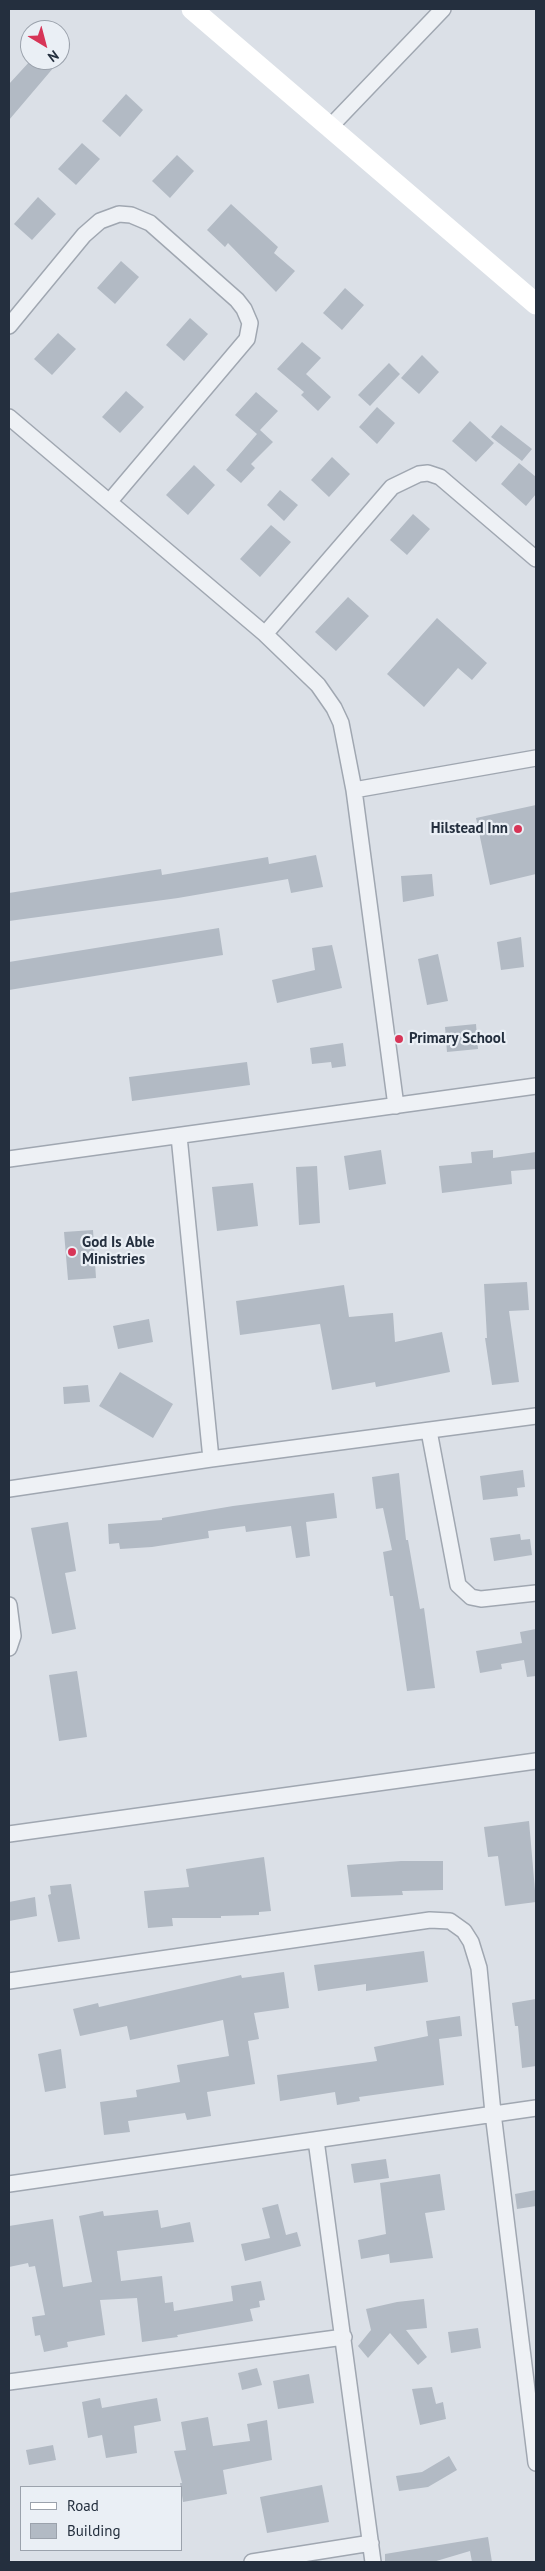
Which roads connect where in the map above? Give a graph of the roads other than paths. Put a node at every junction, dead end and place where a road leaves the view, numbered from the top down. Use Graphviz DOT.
graph roads {
  1 [pos="192,9"];
  2 [pos="443,9"];
  3 [pos="329,128"];
  4 [pos="536,304"];
  5 [pos="9,326"];
  6 [pos="9,417"];
  7 [pos="110,501"];
  8 [pos="536,559"];
  9 [pos="265,634"];
  10 [pos="536,758"];
  11 [pos="354,790"];
  12 [pos="536,1086"];
  13 [pos="396,1106"];
  14 [pos="179,1136"];
  15 [pos="9,1159"];
  16 [pos="536,1416"];
  17 [pos="429,1431"];
  18 [pos="211,1459"];
  19 [pos="9,1489"];
  20 [pos="536,1593"];
  21 [pos="9,1605"];
  22 [pos="9,1648"];
  23 [pos="536,1761"];
  24 [pos="9,1834"];
  25 [pos="9,1981"];
  26 [pos="536,2108"];
  27 [pos="494,2113"];
  28 [pos="316,2140"];
  29 [pos="9,2184"];
  30 [pos="344,2337"];
  31 [pos="9,2382"];
  32 [pos="536,2463"];
  33 [pos="370,2543"];
  34 [pos="252,2562"];
  35 [pos="373,2562"];
  1 -- 3 [label="street"];
  2 -- 3 [label="street"];
  3 -- 4 [label="street"];
  5 -- 7 [label="street"];
  6 -- 7 [label="street"];
  7 -- 9 [label="street"];
  8 -- 9 [label="street"];
  9 -- 11 [label="street"];
  10 -- 11 [label="street"];
  11 -- 13 [label="street"];
  12 -- 13 [label="street"];
  13 -- 14 [label="street"];
  14 -- 15 [label="street"];
  14 -- 18 [label="street"];
  16 -- 17 [label="street"];
  17 -- 18 [label="street"];
  17 -- 20 [label="street"];
  18 -- 19 [label="street"];
  21 -- 22 [label="street"];
  23 -- 24 [label="street"];
  25 -- 27 [label="street"];
  26 -- 27 [label="street"];
  27 -- 28 [label="street"];
  27 -- 32 [label="street"];
  28 -- 29 [label="street"];
  28 -- 30 [label="street"];
  30 -- 31 [label="street"];
  30 -- 33 [label="street"];
  33 -- 34 [label="street"];
  33 -- 35 [label="street"];
}
